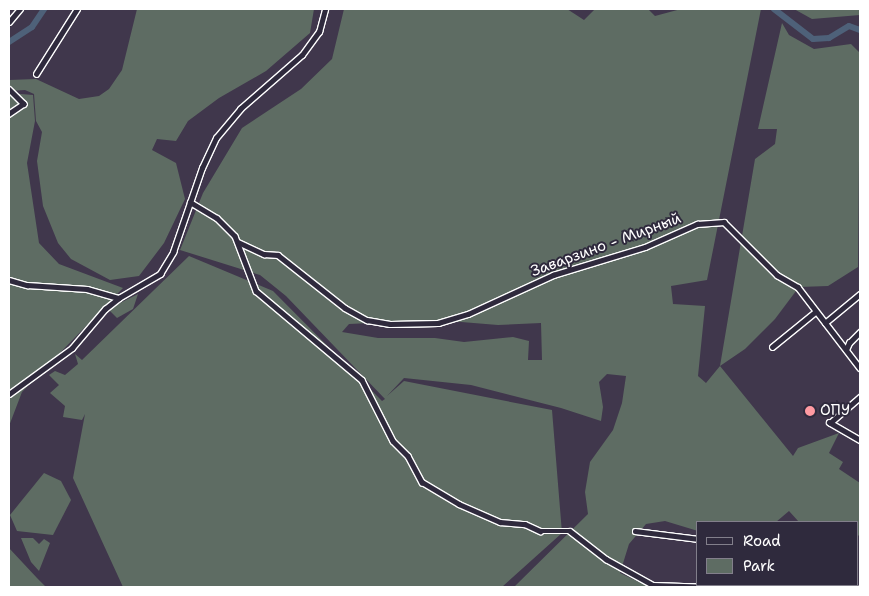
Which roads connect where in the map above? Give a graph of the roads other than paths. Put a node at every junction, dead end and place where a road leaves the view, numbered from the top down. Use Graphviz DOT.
graph roads {
  1 [pos="20,9"];
  2 [pos="77,9"];
  3 [pos="325,9"];
  4 [pos="9,22"];
  5 [pos="36,74"];
  6 [pos="9,89"];
  7 [pos="9,114"];
  8 [pos="190,202"];
  9 [pos="238,242"];
  10 [pos="9,280"];
  11 [pos="860,294"];
  12 [pos="119,298"];
  13 [pos="815,312"];
  14 [pos="825,323"];
  15 [pos="860,332"];
  16 [pos="772,347"];
  17 [pos="846,350"];
  18 [pos="860,368"];
  19 [pos="9,394"];
  20 [pos="860,397"];
  21 [pos="860,440"];
  22 [pos="635,531"];
  23 [pos="696,539"];
  24 [pos="713,587"];
  1 -- 4 [label="street"];
  2 -- 5 [label="street"];
  3 -- 8 [label="street"];
  6 -- 7 [label="street"];
  8 -- 9 [label="street"];
  8 -- 12 [label="street"];
  9 -- 13 [label="street, Заварзино - Мирный"];
  9 -- 24 [label="street"];
  10 -- 12 [label="street"];
  11 -- 14 [label="street"];
  12 -- 19 [label="street"];
  13 -- 14 [label="street, Заварзино - Мирный"];
  13 -- 16 [label="street"];
  14 -- 17 [label="street, Заварзино - Мирный"];
  15 -- 17 [label="street"];
  17 -- 18 [label="street, Заварзино - Мирный"];
  20 -- 21 [label="street"];
  22 -- 23 [label="street"];
}
